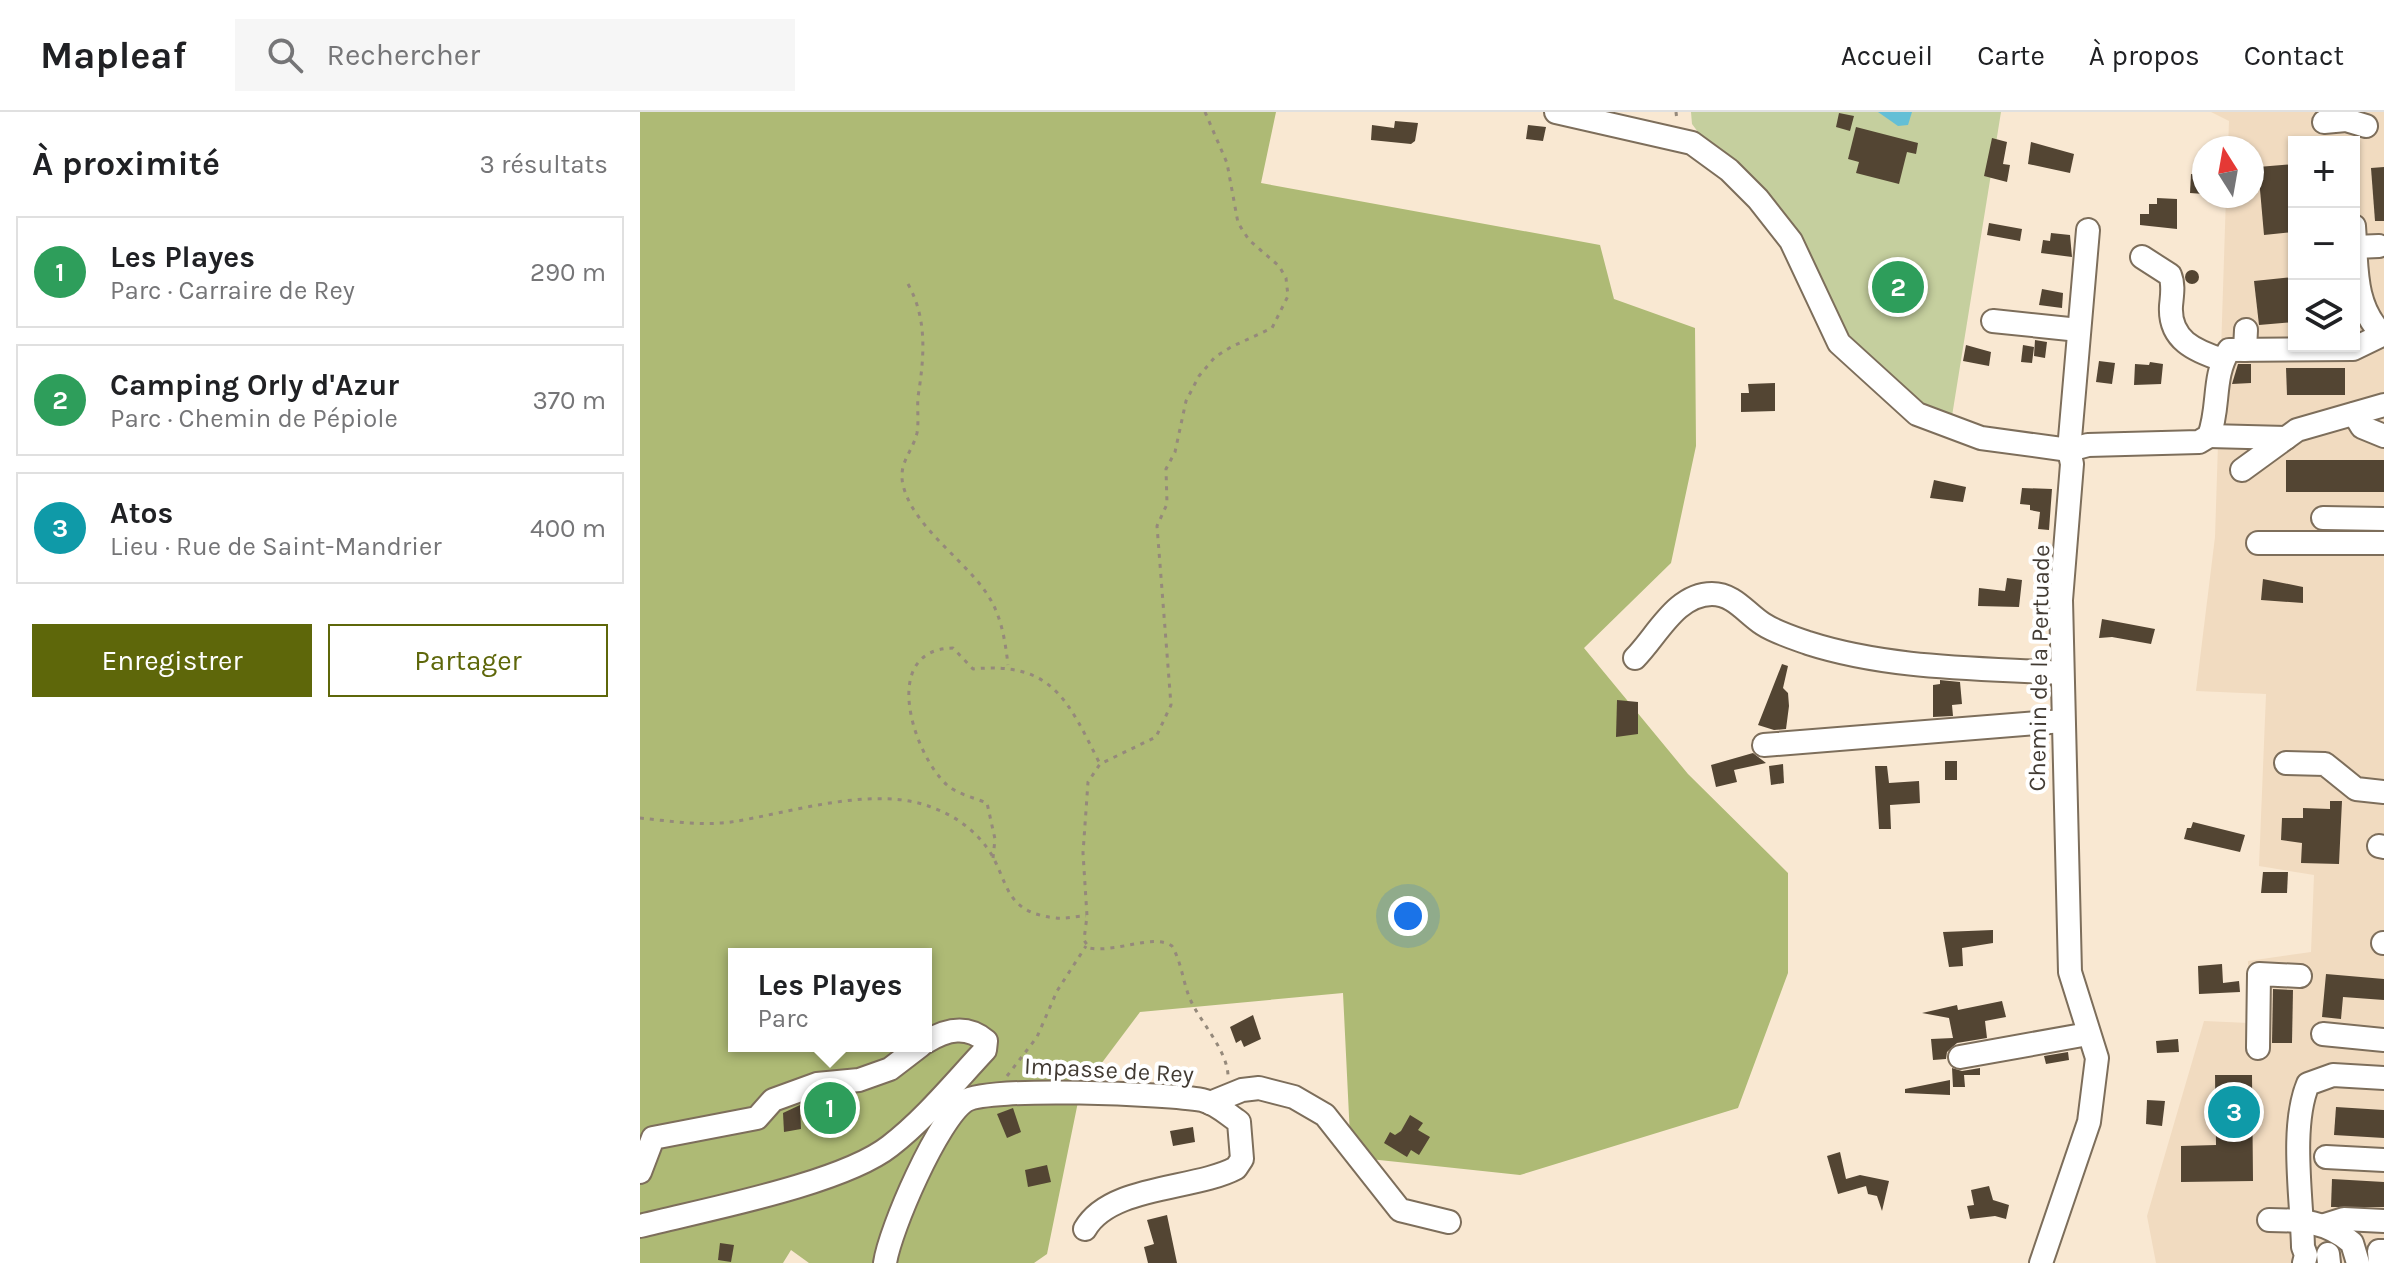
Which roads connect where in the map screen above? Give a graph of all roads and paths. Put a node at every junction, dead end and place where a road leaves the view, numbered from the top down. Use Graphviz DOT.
graph roads {
  1 [pos="1205,112"];
  2 [pos="1556,112"];
  3 [pos="2088,230"];
  4 [pos="2360,238"];
  5 [pos="2379,246"];
  6 [pos="2142,257"];
  7 [pos="908,284"];
  8 [pos="2362,291"];
  9 [pos="1993,321"];
  10 [pos="2079,330"];
  11 [pos="2383,334"];
  12 [pos="2223,360"];
  13 [pos="2384,405"];
  14 [pos="2354,414"];
  15 [pos="2209,436"];
  16 [pos="2384,436"];
  17 [pos="2286,438"];
  18 [pos="2069,450"];
  19 [pos="2242,470"];
  20 [pos="2323,518"];
  21 [pos="2384,519"];
  22 [pos="2258,543"];
  23 [pos="2384,543"];
  24 [pos="1635,658"];
  25 [pos="1008,665"];
  26 [pos="2062,673"];
  27 [pos="2063,721"];
  28 [pos="1764,745"];
  29 [pos="2286,763"];
  30 [pos="1100,764"];
  31 [pos="2384,792"];
  32 [pos="640,818"];
  33 [pos="993,858"];
  34 [pos="1087,916"];
  35 [pos="1086,946"];
  36 [pos="2300,976"];
  37 [pos="2088,1034"];
  38 [pos="2323,1034"];
  39 [pos="932,1039"];
  40 [pos="2376,1039"];
  41 [pos="2258,1048"];
  42 [pos="912,1052"];
  43 [pos="1960,1057"];
  44 [pos="2376,1077"];
  45 [pos="995,1092"];
  46 [pos="1217,1100"];
  47 [pos="2326,1157"];
  48 [pos="2384,1160"];
  49 [pos="640,1172"];
  50 [pos="2269,1220"];
  51 [pos="2302,1220"];
  52 [pos="2384,1221"];
  53 [pos="1449,1222"];
  54 [pos="2325,1225"];
  55 [pos="640,1226"];
  56 [pos="1085,1229"];
  57 [pos="2384,1251"];
  58 [pos="2357,1256"];
  59 [pos="885,1263"];
  60 [pos="2041,1263"];
  61 [pos="2304,1263"];
  62 [pos="2380,1263"];
  1 -- 30 [label="path"];
  2 -- 18 [label="street"];
  3 -- 10 [label="street, Chemin de la Pertuade"];
  4 -- 5 [label="street"];
  6 -- 12 [label="street"];
  7 -- 25 [label="path"];
  8 -- 11 [label="street"];
  9 -- 10 [label="street"];
  10 -- 18 [label="street, Chemin de la Pertuade"];
  11 -- 12 [label="street"];
  12 -- 15 [label="street"];
  13 -- 14 [label="street"];
  14 -- 16 [label="street"];
  14 -- 17 [label="street"];
  15 -- 17 [label="street"];
  15 -- 18 [label="street"];
  17 -- 19 [label="street"];
  18 -- 26 [label="street, Chemin de la Pertuade"];
  20 -- 21 [label="street"];
  22 -- 23 [label="street"];
  24 -- 26 [label="street"];
  25 -- 30 [label="path"];
  25 -- 33 [label="path"];
  26 -- 27 [label="street, Chemin de la Pertuade"];
  27 -- 28 [label="street"];
  27 -- 37 [label="street, Chemin de la Pertuade"];
  29 -- 31 [label="street"];
  30 -- 34 [label="path"];
  32 -- 33 [label="path"];
  33 -- 34 [label="path"];
  34 -- 35 [label="path"];
  35 -- 45 [label="path"];
  35 -- 46 [label="path"];
  36 -- 41 [label="street"];
  37 -- 43 [label="street"];
  37 -- 60 [label="street, Chemin de la Pertuade"];
  38 -- 40 [label="street"];
  39 -- 55 [label="street"];
  40 -- 44 [label="street"];
  42 -- 49 [label="street"];
  44 -- 51 [label="street"];
  45 -- 46 [label="street, Impasse de Rey"];
  45 -- 59 [label="street"];
  46 -- 53 [label="street"];
  46 -- 56 [label="street, Impasse de Rey"];
  47 -- 48 [label="street"];
  50 -- 51 [label="street"];
  51 -- 54 [label="street"];
  51 -- 61 [label="street"];
  52 -- 54 [label="street"];
  54 -- 58 [label="street"];
  57 -- 62 [label="street"];
}
